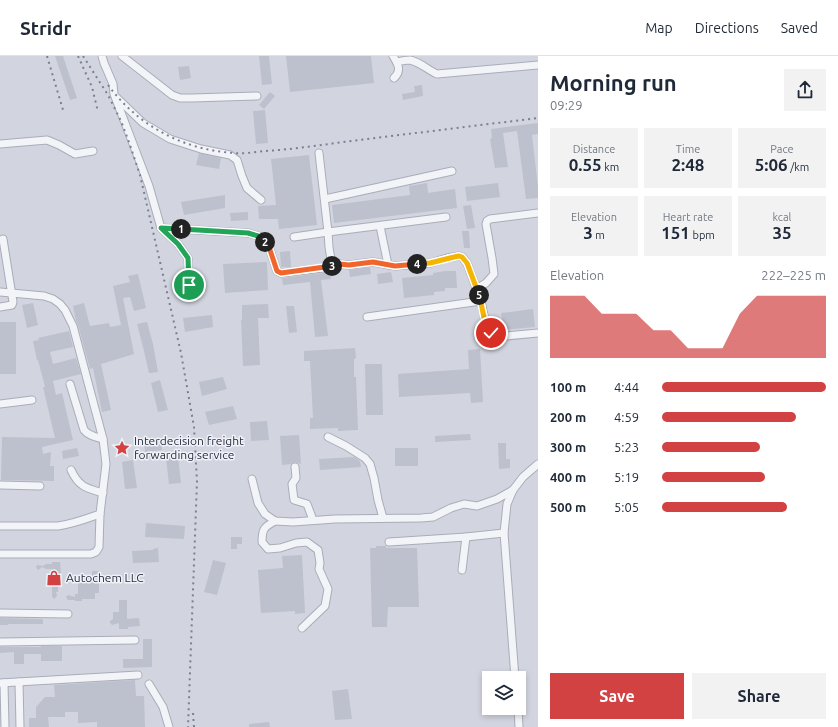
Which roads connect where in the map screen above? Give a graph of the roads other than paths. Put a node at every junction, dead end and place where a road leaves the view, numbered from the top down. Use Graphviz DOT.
graph roads {
  1 [pos="102,56"];
  2 [pos="122,56"];
  3 [pos="395,59"];
  4 [pos="538,64"];
  5 [pos="394,78"];
  6 [pos="256,96"];
  7 [pos="115,97"];
  8 [pos="0,144"];
  9 [pos="93,151"];
  10 [pos="319,153"];
  11 [pos="452,171"];
  12 [pos="325,199"];
  13 [pos="261,200"];
  14 [pos="538,213"];
  15 [pos="446,217"];
  16 [pos="380,226"];
  17 [pos="161,228"];
  18 [pos="328,232"];
  19 [pos="294,237"];
  20 [pos="3,239"];
  21 [pos="336,263"];
  22 [pos="388,265"];
  23 [pos="189,285"];
  24 [pos="476,289"];
  25 [pos="0,292"];
  26 [pos="11,292"];
  27 [pos="481,301"];
  28 [pos="0,307"];
  29 [pos="367,317"];
  30 [pos="538,332"];
  31 [pos="70,384"];
  32 [pos="32,400"];
  33 [pos="0,404"];
  34 [pos="328,437"];
  35 [pos="103,439"];
  36 [pos="537,466"];
  37 [pos="295,467"];
  38 [pos="71,470"];
  39 [pos="252,479"];
  40 [pos="0,485"];
  41 [pos="40,486"];
  42 [pos="513,490"];
  43 [pos="103,493"];
  44 [pos="100,514"];
  45 [pos="383,518"];
  46 [pos="275,520"];
  47 [pos="313,520"];
  48 [pos="0,526"];
  49 [pos="504,533"];
  50 [pos="466,537"];
  51 [pos="389,542"];
  52 [pos="0,554"];
  53 [pos="462,570"];
  54 [pos="0,613"];
  55 [pos="68,614"];
  56 [pos="302,628"];
  57 [pos="135,640"];
  58 [pos="0,642"];
  59 [pos="514,671"];
  60 [pos="138,675"];
  61 [pos="19,682"];
  62 [pos="2,683"];
  63 [pos="149,684"];
  64 [pos="518,715"];
  65 [pos="5,727"];
  66 [pos="20,727"];
  67 [pos="169,727"];
  68 [pos="519,727"];
  1 -- 7 [label="street"];
  2 -- 6 [label="street"];
  3 -- 4 [label="street"];
  3 -- 5 [label="street"];
  7 -- 13 [label="street"];
  7 -- 17 [label="street"];
  8 -- 9 [label="street"];
  10 -- 12 [label="street"];
  11 -- 12 [label="street"];
  12 -- 18 [label="street"];
  14 -- 24 [label="street"];
  15 -- 16 [label="street"];
  16 -- 18 [label="street"];
  16 -- 22 [label="street"];
  17 -- 21 [label="street"];
  17 -- 23 [label="street"];
  18 -- 19 [label="street"];
  18 -- 21 [label="street"];
  20 -- 26 [label="street"];
  21 -- 22 [label="street"];
  22 -- 24 [label="street"];
  24 -- 27 [label="street"];
  25 -- 26 [label="street"];
  26 -- 28 [label="street"];
  26 -- 35 [label="street"];
  27 -- 29 [label="street"];
  27 -- 30 [label="street"];
  31 -- 35 [label="street"];
  32 -- 33 [label="street"];
  34 -- 45 [label="street"];
  35 -- 43 [label="street"];
  36 -- 42 [label="street"];
  37 -- 47 [label="street"];
  38 -- 43 [label="street"];
  39 -- 46 [label="street"];
  40 -- 41 [label="street"];
  42 -- 45 [label="street"];
  42 -- 49 [label="street"];
  43 -- 44 [label="street"];
  44 -- 48 [label="street"];
  44 -- 52 [label="street"];
  45 -- 47 [label="street"];
  46 -- 47 [label="street"];
  46 -- 56 [label="street"];
  49 -- 50 [label="street"];
  49 -- 59 [label="street"];
  50 -- 51 [label="street"];
  50 -- 53 [label="street"];
  54 -- 55 [label="street"];
  57 -- 58 [label="street"];
  60 -- 61 [label="street"];
  61 -- 62 [label="street"];
  61 -- 66 [label="street"];
  62 -- 65 [label="street"];
  63 -- 67 [label="street"];
  64 -- 68 [label="street"];
}
